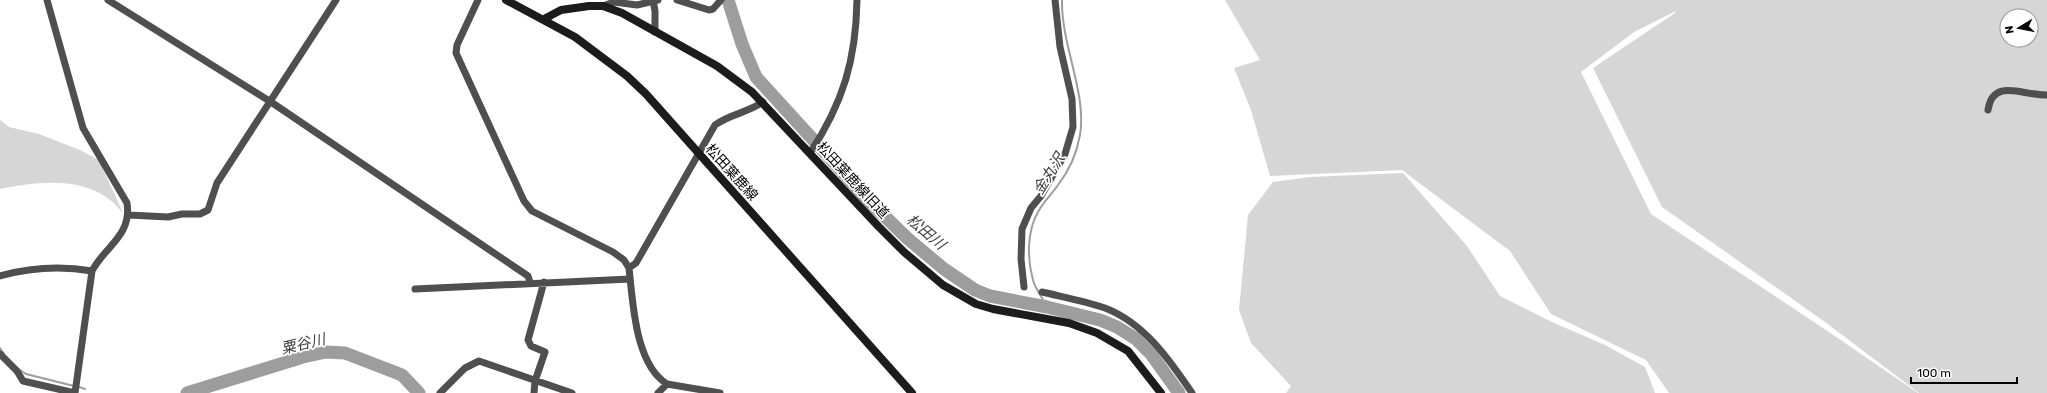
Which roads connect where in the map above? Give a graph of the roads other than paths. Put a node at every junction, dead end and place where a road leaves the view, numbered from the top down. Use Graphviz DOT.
graph roads {
  1 [pos="47,0"];
  2 [pos="108,0"];
  3 [pos="336,0"];
  4 [pos="478,0"];
  5 [pos="506,0"];
  6 [pos="655,0"];
  7 [pos="677,0"];
  8 [pos="722,0"];
  9 [pos="857,0"];
  10 [pos="1055,0"];
  11 [pos="603,6"];
  12 [pos="544,19"];
  13 [pos="655,32"];
  14 [pos="2047,95"];
  15 [pos="271,102"];
  16 [pos="763,102"];
  17 [pos="1988,110"];
  18 [pos="699,153"];
  19 [pos="810,153"];
  20 [pos="129,215"];
  21 [pos="629,268"];
  22 [pos="92,271"];
  23 [pos="0,276"];
  24 [pos="630,279"];
  25 [pos="530,282"];
  26 [pos="544,282"];
  27 [pos="1024,287"];
  28 [pos="415,288"];
  29 [pos="1042,292"];
  30 [pos="0,354"];
  31 [pos="536,381"];
  32 [pos="667,384"];
  33 [pos="75,393"];
  34 [pos="440,393"];
  35 [pos="534,393"];
  36 [pos="572,393"];
  37 [pos="658,393"];
  38 [pos="720,393"];
  39 [pos="912,393"];
  40 [pos="1161,393"];
  41 [pos="1192,393"];
  1 -- 20 [label="street"];
  2 -- 15 [label="street"];
  3 -- 15 [label="street"];
  4 -- 21 [label="street"];
  5 -- 12 [label="street, 松田葉鹿線"];
  6 -- 11 [label="street"];
  6 -- 13 [label="street"];
  7 -- 8 [label="street"];
  9 -- 19 [label="street"];
  10 -- 27 [label="street"];
  11 -- 12 [label="street, 松田葉鹿線旧道"];
  11 -- 13 [label="street, 松田葉鹿線旧道"];
  12 -- 18 [label="street, 松田葉鹿線"];
  13 -- 16 [label="street, 松田葉鹿線旧道"];
  14 -- 17 [label="street"];
  15 -- 20 [label="street"];
  15 -- 25 [label="street"];
  16 -- 18 [label="street"];
  16 -- 19 [label="street, 松田葉鹿線旧道"];
  18 -- 21 [label="street"];
  18 -- 39 [label="street, 松田葉鹿線"];
  19 -- 40 [label="street, 松田葉鹿線旧道"];
  20 -- 22 [label="street"];
  21 -- 24 [label="street"];
  22 -- 23 [label="street"];
  22 -- 33 [label="street"];
  24 -- 26 [label="street"];
  24 -- 32 [label="street"];
  25 -- 26 [label="street"];
  25 -- 28 [label="street"];
  26 -- 31 [label="street"];
  29 -- 41 [label="street"];
  30 -- 33 [label="street"];
  31 -- 34 [label="street"];
  31 -- 35 [label="street"];
  31 -- 36 [label="street"];
  32 -- 37 [label="street"];
  32 -- 38 [label="street"];
}
